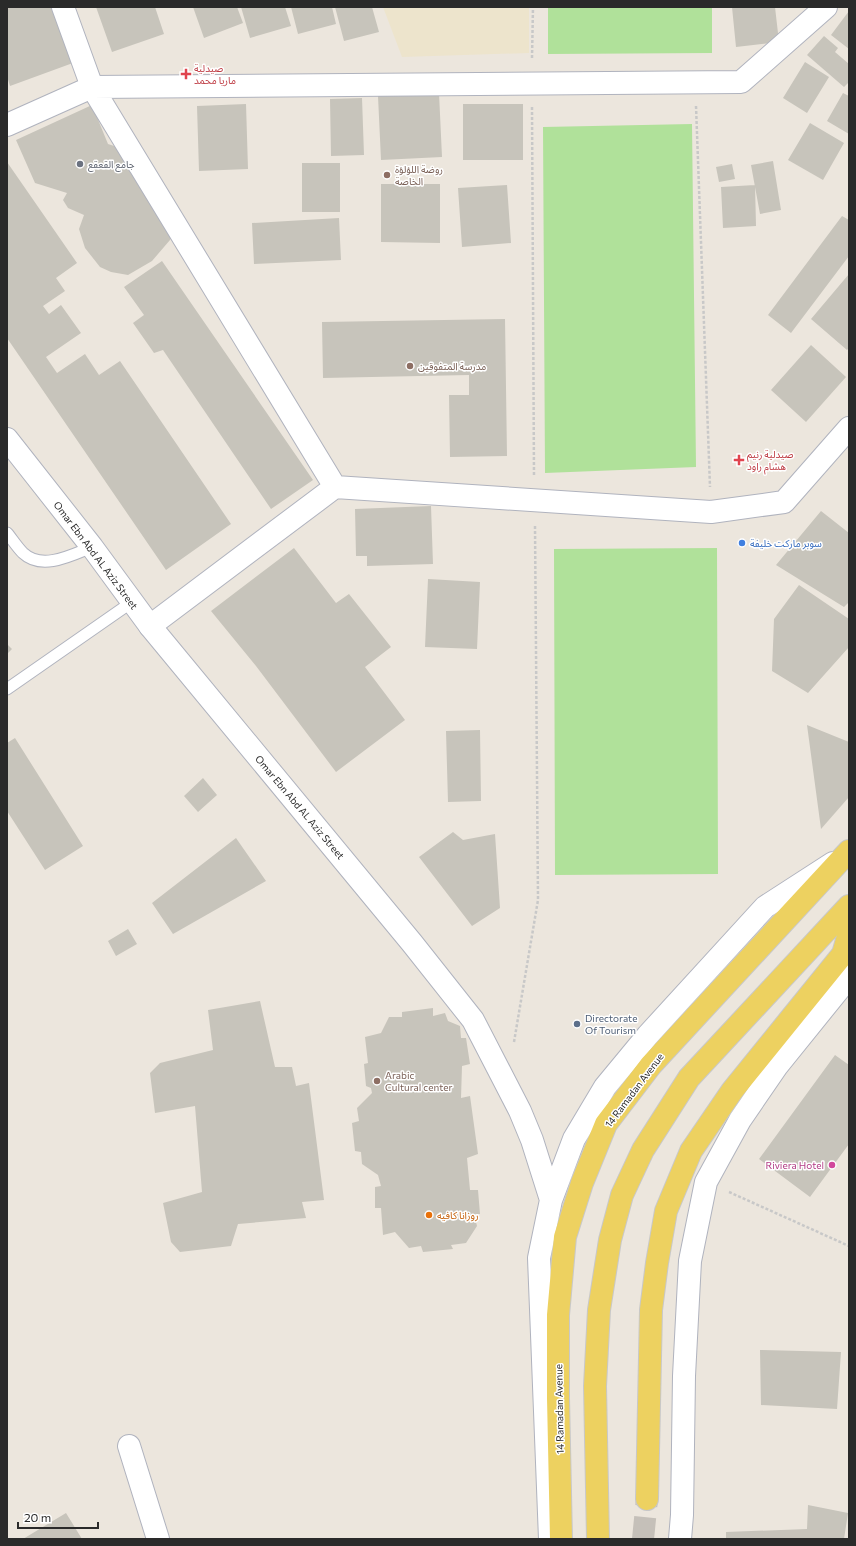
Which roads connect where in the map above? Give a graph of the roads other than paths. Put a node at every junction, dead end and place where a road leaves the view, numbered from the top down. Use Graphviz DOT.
graph roads {
  1 [pos="63,7"];
  2 [pos="826,7"];
  3 [pos="92,87"];
  4 [pos="7,125"];
  5 [pos="849,428"];
  6 [pos="7,439"];
  7 [pos="335,487"];
  8 [pos="7,533"];
  9 [pos="92,547"];
  10 [pos="132,602"];
  11 [pos="150,626"];
  12 [pos="7,689"];
  13 [pos="846,853"];
  14 [pos="849,906"];
  15 [pos="849,933"];
  16 [pos="849,971"];
  17 [pos="551,1200"];
  18 [pos="130,1446"];
  19 [pos="647,1499"];
  20 [pos="552,1537"];
  21 [pos="158,1539"];
  22 [pos="598,1539"];
  23 [pos="680,1539"];
  1 -- 3 [label="street"];
  2 -- 3 [label="street"];
  3 -- 4 [label="street"];
  3 -- 7 [label="street"];
  5 -- 7 [label="street"];
  6 -- 9 [label="street, Omar Ebn Abd AL Aziz Street"];
  7 -- 11 [label="street"];
  8 -- 9 [label="lane"];
  9 -- 10 [label="street, Omar Ebn Abd AL Aziz Street"];
  10 -- 11 [label="street, Omar Ebn Abd AL Aziz Street"];
  10 -- 12 [label="lane"];
  11 -- 17 [label="street, Omar Ebn Abd AL Aziz Street"];
  13 -- 17 [label="street"];
  13 -- 20 [label="main road, 14 Ramadan Avenue"];
  14 -- 22 [label="main road"];
  15 -- 19 [label="main road"];
  16 -- 23 [label="street"];
  17 -- 20 [label="street"];
  18 -- 21 [label="street"];
}
